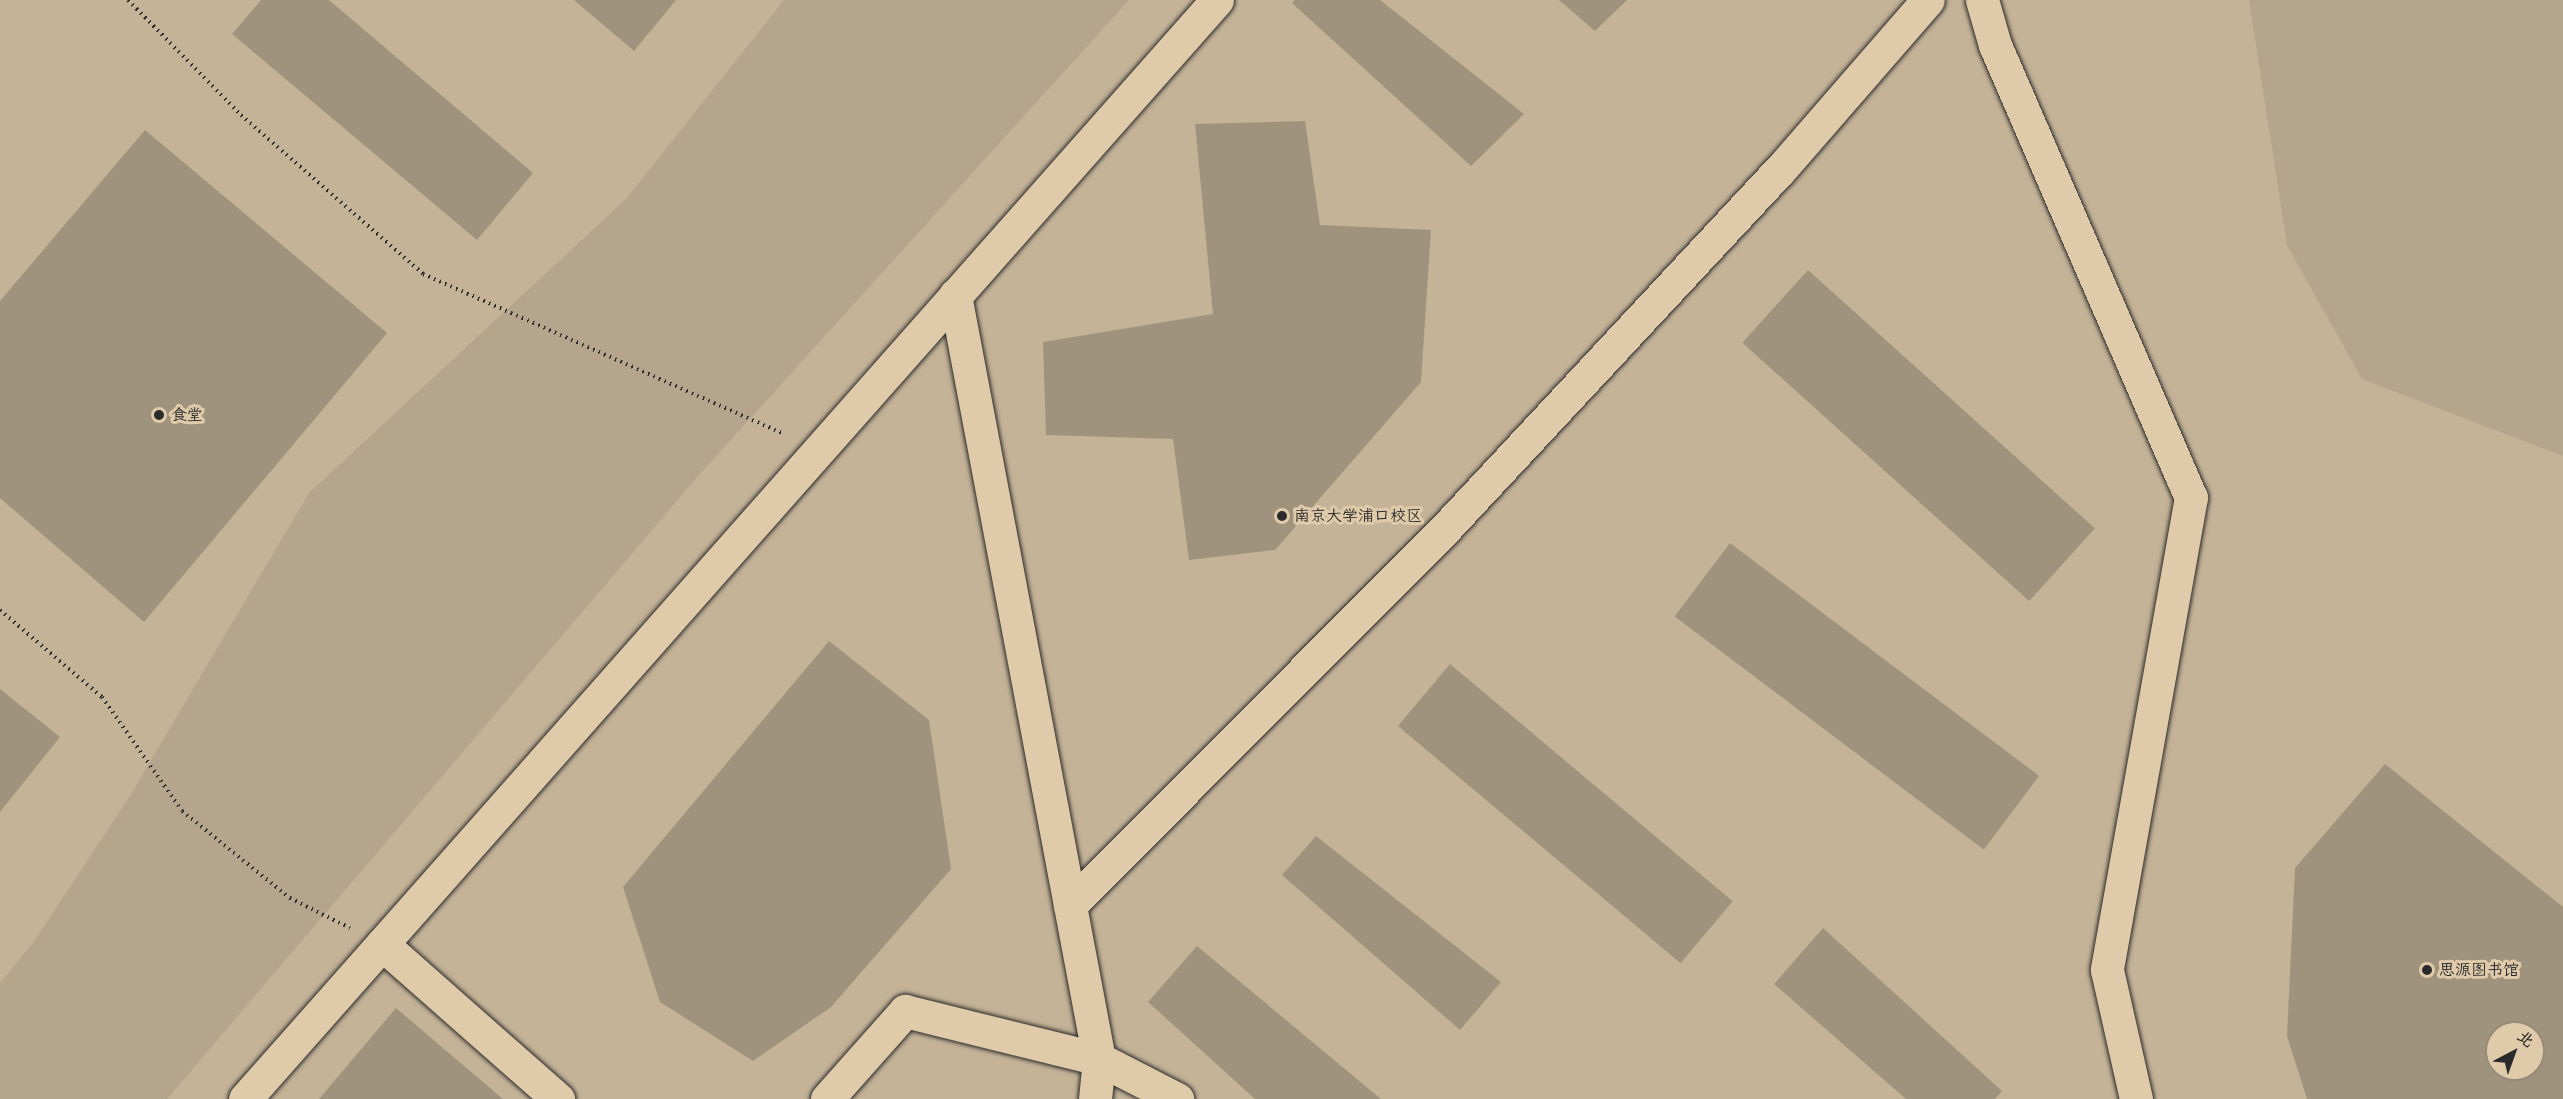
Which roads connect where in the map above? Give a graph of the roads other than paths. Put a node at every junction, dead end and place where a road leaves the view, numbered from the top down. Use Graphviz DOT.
graph roads {
  1 [pos="1217,0"];
  2 [pos="1928,0"];
  3 [pos="1982,0"];
  4 [pos="955,295"];
  5 [pos="1070,905"];
  6 [pos="382,944"];
  7 [pos="1100,1059"];
  8 [pos="245,1099"];
  9 [pos="558,1099"];
  10 [pos="827,1099"];
  11 [pos="1095,1099"];
  12 [pos="1178,1099"];
  13 [pos="2136,1099"];
  1 -- 4 [label="street"];
  2 -- 5 [label="street"];
  3 -- 13 [label="street"];
  4 -- 5 [label="street"];
  4 -- 6 [label="street"];
  5 -- 7 [label="street"];
  6 -- 8 [label="street"];
  6 -- 9 [label="street"];
  7 -- 10 [label="street"];
  7 -- 11 [label="street"];
  7 -- 12 [label="street"];
}
